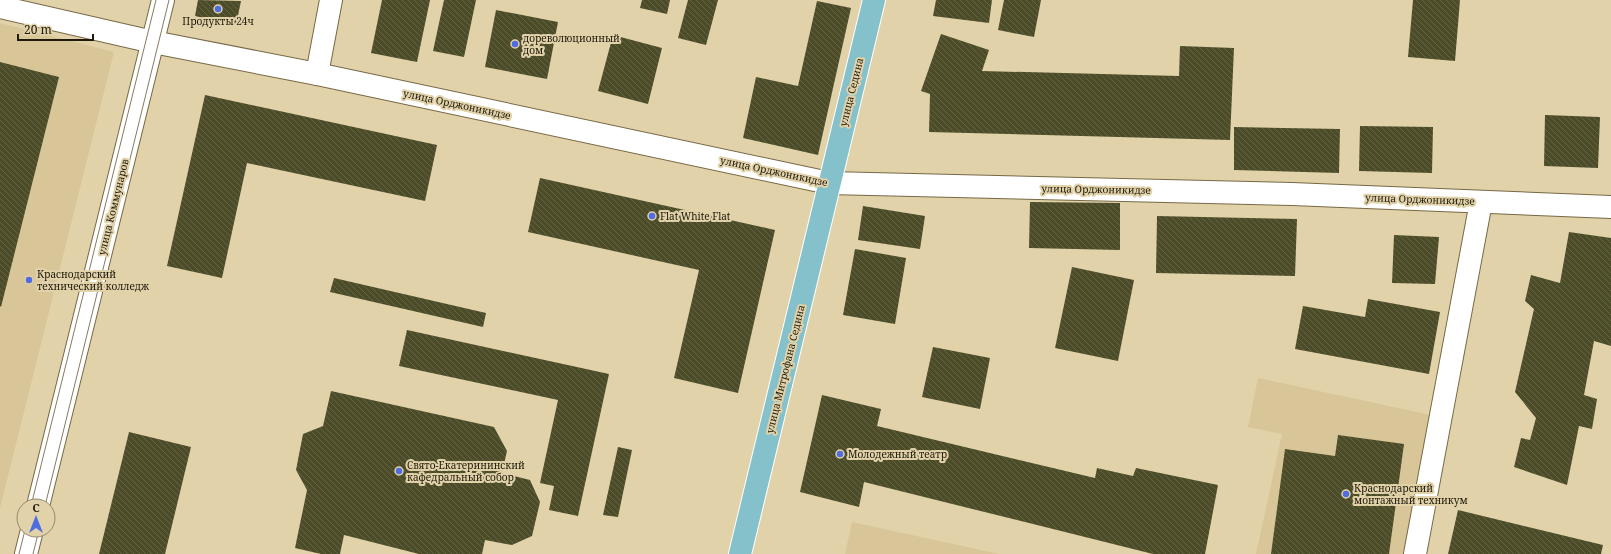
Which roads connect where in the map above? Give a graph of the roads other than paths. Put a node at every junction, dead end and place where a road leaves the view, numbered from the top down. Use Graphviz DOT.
graph roads {
  1 [pos="163,0"];
  2 [pos="331,0"];
  3 [pos="874,0"];
  4 [pos="0,7"];
  5 [pos="153,42"];
  6 [pos="317,74"];
  7 [pos="829,183"];
  8 [pos="1481,202"];
  9 [pos="1611,208"];
  10 [pos="40,498"];
  11 [pos="30,538"];
  12 [pos="26,554"];
  13 [pos="740,554"];
  14 [pos="1415,554"];
  1 -- 5 [label="street, улица Коммунаров"];
  2 -- 6 [label="street"];
  3 -- 7 [label="main road, улица Седина"];
  4 -- 5 [label="street, улица Орджоникидзе"];
  5 -- 6 [label="street, улица Орджоникидзе"];
  5 -- 10 [label="street, улица Коммунаров"];
  6 -- 7 [label="street, улица Орджоникидзе"];
  7 -- 8 [label="street, улица Орджоникидзе"];
  7 -- 13 [label="main road, улица Митрофана Седина"];
  8 -- 9 [label="street, улица Орджоникидзе"];
  8 -- 14 [label="street"];
  11 -- 12 [label="street"];
}
